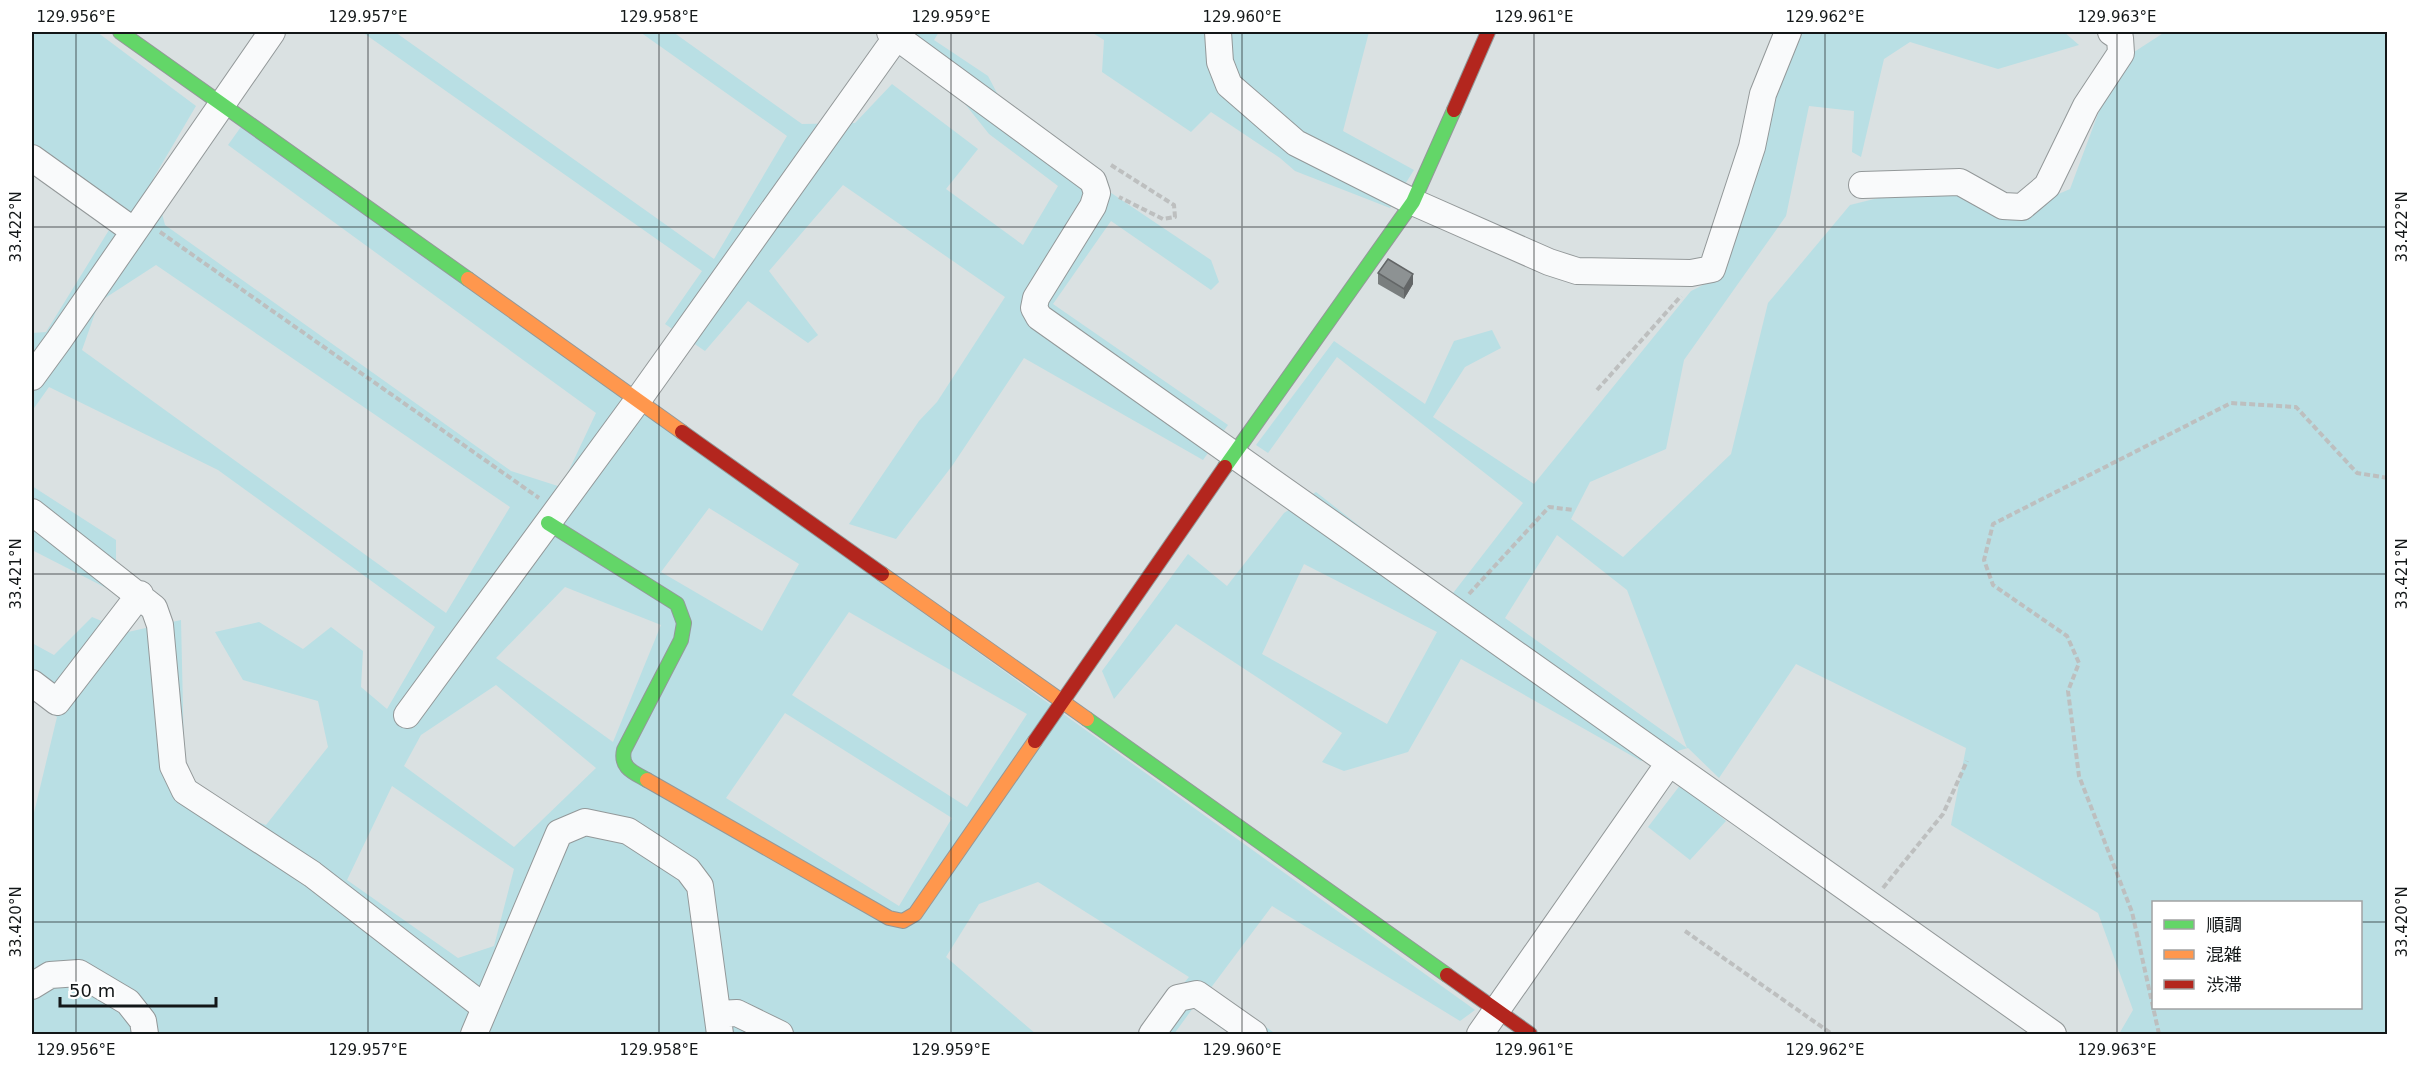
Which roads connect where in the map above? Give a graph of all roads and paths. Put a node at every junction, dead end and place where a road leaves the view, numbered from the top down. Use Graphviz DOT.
graph roads {
  1 [pos="120,32"];
  2 [pos="272,32"];
  3 [pos="1218,32"];
  4 [pos="1488,32"];
  5 [pos="1788,32"];
  6 [pos="2111,32"];
  7 [pos="896,33"];
  8 [pos="222,104"];
  9 [pos="32,158"];
  10 [pos="1862,185"];
  11 [pos="1413,202"];
  12 [pos="138,225"];
  13 [pos="1691,273"];
  14 [pos="32,377"];
  15 [pos="1597,390"];
  16 [pos="638,400"];
  17 [pos="1234,454"];
  18 [pos="2388,478"];
  19 [pos="1573,510"];
  20 [pos="32,512"];
  21 [pos="552,517"];
  22 [pos="140,594"];
  23 [pos="1454,610"];
  24 [pos="32,683"];
  25 [pos="1063,702"];
  26 [pos="407,715"];
  27 [pos="1967,761"];
  28 [pos="1669,763"];
  29 [pos="1870,905"];
  30 [pos="1685,931"];
  31 [pos="32,986"];
  32 [pos="2152,1003"];
  33 [pos="484,1007"];
  34 [pos="2153,1009"];
  35 [pos="1497,1011"];
  36 [pos="719,1024"];
  37 [pos="145,1035"];
  38 [pos="474,1035"];
  39 [pos="780,1035"];
  40 [pos="1152,1035"];
  41 [pos="1254,1035"];
  42 [pos="1480,1035"];
  43 [pos="1530,1035"];
  44 [pos="1832,1035"];
  45 [pos="2053,1035"];
  46 [pos="2159,1035"];
  1 -- 8 [label="street"];
  2 -- 8 [label="street"];
  3 -- 11 [label="street"];
  4 -- 11 [label="street"];
  5 -- 13 [label="street"];
  6 -- 10 [label="street"];
  7 -- 16 [label="street"];
  7 -- 17 [label="street"];
  8 -- 12 [label="street"];
  8 -- 16 [label="street"];
  9 -- 12 [label="street"];
  11 -- 13 [label="street"];
  11 -- 17 [label="street"];
  12 -- 14 [label="street"];
  12 -- 21 [label="path"];
  13 -- 15 [label="path"];
  16 -- 21 [label="street"];
  16 -- 25 [label="street"];
  17 -- 23 [label="street"];
  17 -- 25 [label="street"];
  18 -- 32 [label="path"];
  19 -- 23 [label="path"];
  20 -- 22 [label="street"];
  21 -- 25 [label="street"];
  21 -- 26 [label="street"];
  22 -- 24 [label="street"];
  22 -- 33 [label="street"];
  23 -- 28 [label="street"];
  25 -- 35 [label="street"];
  27 -- 29 [label="path"];
  28 -- 29 [label="street"];
  28 -- 35 [label="street"];
  29 -- 45 [label="street"];
  30 -- 44 [label="path"];
  31 -- 37 [label="street"];
  33 -- 36 [label="street"];
  33 -- 38 [label="street"];
  34 -- 46 [label="path"];
  35 -- 42 [label="street"];
  35 -- 43 [label="street"];
  36 -- 39 [label="street"];
  40 -- 41 [label="street"];
}
